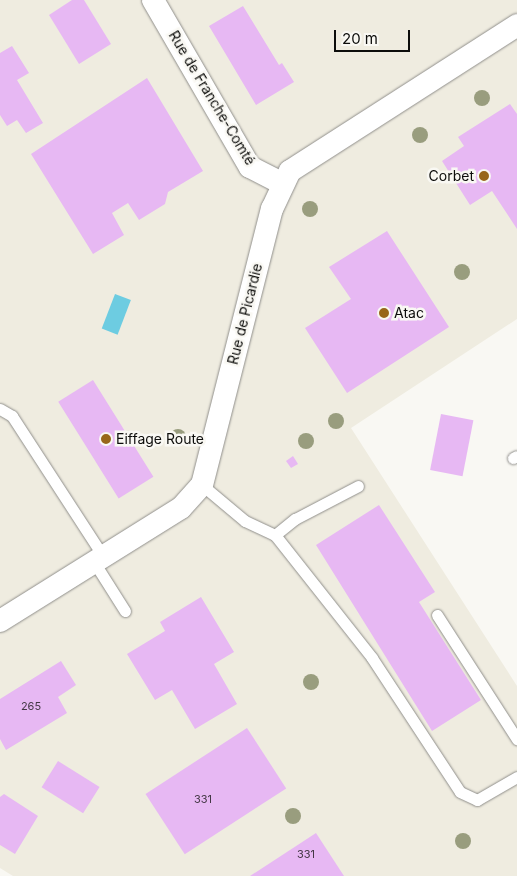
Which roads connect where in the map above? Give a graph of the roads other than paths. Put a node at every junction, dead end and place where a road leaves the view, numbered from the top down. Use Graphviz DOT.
graph roads {
  1 [pos="153,0"];
  2 [pos="517,25"];
  3 [pos="282,183"];
  4 [pos="0,409"];
  5 [pos="202,485"];
  6 [pos="358,486"];
  7 [pos="275,534"];
  8 [pos="99,559"];
  9 [pos="125,611"];
  10 [pos="438,615"];
  11 [pos="0,621"];
  12 [pos="517,739"];
  13 [pos="517,777"];
  1 -- 3 [label="street, Rue de Franche-Comté"];
  2 -- 3 [label="street, Rue de Picardie"];
  3 -- 5 [label="street, Rue de Picardie"];
  4 -- 8 [label="lane"];
  5 -- 7 [label="lane"];
  5 -- 8 [label="street, Rue de Picardie"];
  6 -- 7 [label="lane"];
  7 -- 13 [label="lane"];
  8 -- 9 [label="lane"];
  8 -- 11 [label="street, Rue de Picardie"];
  10 -- 12 [label="lane"];
}
